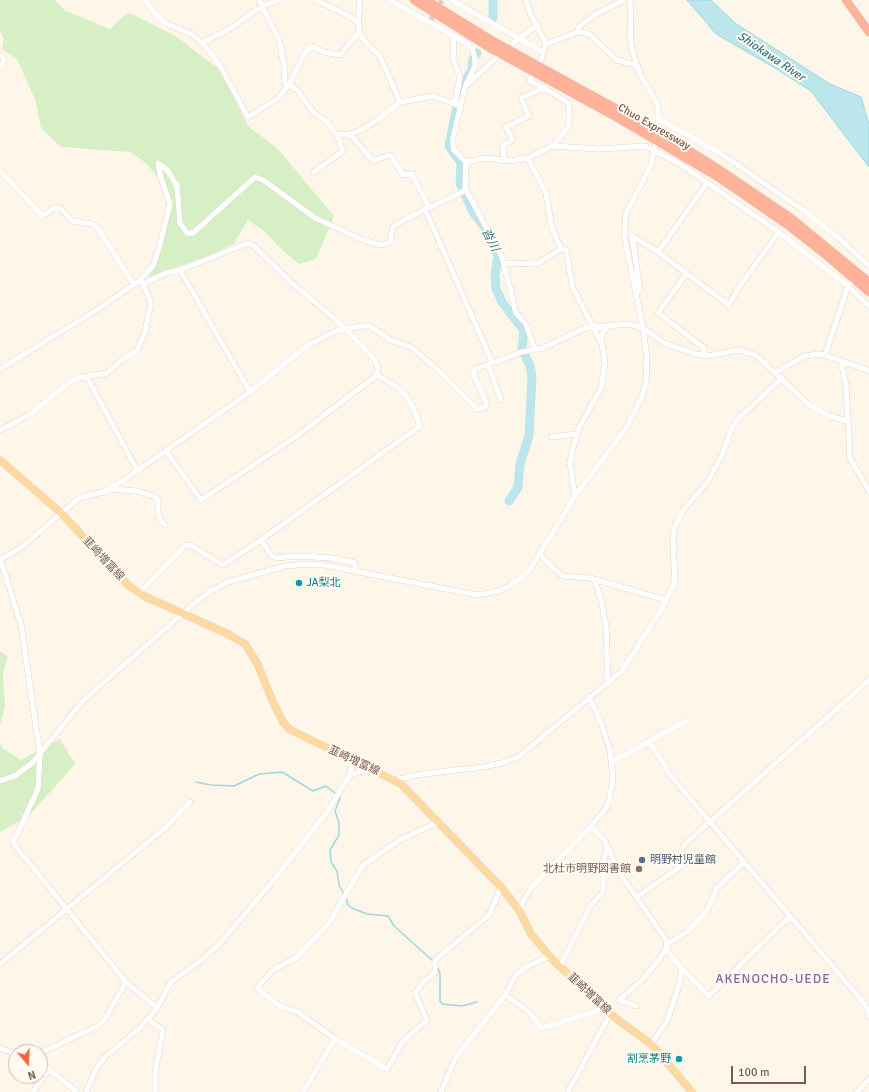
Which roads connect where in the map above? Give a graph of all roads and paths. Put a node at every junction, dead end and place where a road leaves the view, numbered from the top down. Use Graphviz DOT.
graph roads {
  1 [pos="145,0"];
  2 [pos="259,0"];
  3 [pos="279,0"];
  4 [pos="316,0"];
  5 [pos="360,0"];
  6 [pos="390,0"];
  7 [pos="414,0"];
  8 [pos="426,0"];
  9 [pos="452,0"];
  10 [pos="526,0"];
  11 [pos="624,0"];
  12 [pos="630,0"];
  13 [pos="846,0"];
  14 [pos="262,6"];
  15 [pos="358,23"];
  16 [pos="536,26"];
  17 [pos="359,32"];
  18 [pos="578,32"];
  19 [pos="869,32"];
  20 [pos="454,37"];
  21 [pos="519,39"];
  22 [pos="202,43"];
  23 [pos="513,43"];
  24 [pos="546,44"];
  25 [pos="543,52"];
  26 [pos="0,55"];
  27 [pos="496,58"];
  28 [pos="541,60"];
  29 [pos="636,65"];
  30 [pos="0,67"];
  31 [pos="531,78"];
  32 [pos="289,85"];
  33 [pos="544,88"];
  34 [pos="464,89"];
  35 [pos="457,93"];
  36 [pos="400,102"];
  37 [pos="457,105"];
  38 [pos="350,134"];
  39 [pos="337,135"];
  40 [pos="552,146"];
  41 [pos="654,149"];
  42 [pos="528,158"];
  43 [pos="504,160"];
  44 [pos="466,162"];
  45 [pos="0,171"];
  46 [pos="314,172"];
  47 [pos="707,183"];
  48 [pos="466,190"];
  49 [pos="427,208"];
  50 [pos="779,232"];
  51 [pos="561,249"];
  52 [pos="658,252"];
  53 [pos="504,263"];
  54 [pos="868,265"];
  55 [pos="862,269"];
  56 [pos="180,270"];
  57 [pos="687,273"];
  58 [pos="869,282"];
  59 [pos="139,283"];
  60 [pos="849,284"];
  61 [pos="869,292"];
  62 [pos="636,294"];
  63 [pos="869,306"];
  64 [pos="608,326"];
  65 [pos="594,327"];
  66 [pos="643,328"];
  67 [pos="343,329"];
  68 [pos="602,344"];
  69 [pos="535,350"];
  70 [pos="704,355"];
  71 [pos="825,355"];
  72 [pos="841,361"];
  73 [pos="490,363"];
  74 [pos="0,369"];
  75 [pos="869,371"];
  76 [pos="776,372"];
  77 [pos="377,374"];
  78 [pos="87,377"];
  79 [pos="782,378"];
  80 [pos="250,392"];
  81 [pos="501,400"];
  82 [pos="848,421"];
  83 [pos="0,430"];
  84 [pos="577,434"];
  85 [pos="551,437"];
  86 [pos="166,451"];
  87 [pos="0,460"];
  88 [pos="138,470"];
  89 [pos="109,489"];
  90 [pos="869,491"];
  91 [pos="575,496"];
  92 [pos="61,513"];
  93 [pos="165,525"];
  94 [pos="261,540"];
  95 [pos="540,555"];
  96 [pos="0,559"];
  97 [pos="355,571"];
  98 [pos="595,581"];
  99 [pos="139,593"];
  100 [pos="666,600"];
  101 [pos="183,613"];
  102 [pos="869,680"];
  103 [pos="608,681"];
  104 [pos="589,697"];
  105 [pos="686,721"];
  106 [pos="649,741"];
  107 [pos="40,754"];
  108 [pos="353,761"];
  109 [pos="612,762"];
  110 [pos="369,769"];
  111 [pos="350,775"];
  112 [pos="394,780"];
  113 [pos="0,781"];
  114 [pos="190,802"];
  115 [pos="438,822"];
  116 [pos="710,822"];
  117 [pos="592,826"];
  118 [pos="607,846"];
  119 [pos="744,862"];
  120 [pos="501,887"];
  121 [pos="637,897"];
  122 [pos="68,909"];
  123 [pos="519,910"];
  124 [pos="790,916"];
  125 [pos="667,947"];
  126 [pos="550,956"];
  127 [pos="0,964"];
  128 [pos="560,967"];
  129 [pos="682,969"];
  130 [pos="126,982"];
  131 [pos="505,995"];
  132 [pos="637,1006"];
  133 [pos="157,1008"];
  134 [pos="607,1012"];
  135 [pos="869,1016"];
  136 [pos="147,1019"];
  137 [pos="335,1039"];
  138 [pos="651,1044"];
  139 [pos="48,1049"];
  140 [pos="49,1069"];
  141 [pos="869,1079"];
  142 [pos="33,1092"];
  143 [pos="77,1092"];
  144 [pos="86,1092"];
  145 [pos="155,1092"];
  146 [pos="303,1092"];
  147 [pos="441,1092"];
  148 [pos="568,1092"];
  149 [pos="692,1092"];
  150 [pos="857,1092"];
  1 -- 22 [label="street"];
  2 -- 14 [label="street"];
  3 -- 14 [label="street"];
  4 -- 15 [label="street"];
  5 -- 15 [label="street"];
  6 -- 20 [label="street"];
  7 -- 61 [label="highway, Chuo Expressway"];
  8 -- 58 [label="highway, Chuo Expressway"];
  9 -- 21 [label="street"];
  10 -- 16 [label="street"];
  11 -- 18 [label="street"];
  12 -- 29 [label="street"];
  13 -- 19 [label="highway"];
  14 -- 22 [label="street"];
  14 -- 32 [label="street"];
  15 -- 17 [label="street"];
  16 -- 21 [label="street"];
  16 -- 24 [label="street"];
  17 -- 32 [label="street"];
  17 -- 36 [label="street"];
  18 -- 24 [label="street"];
  18 -- 29 [label="street"];
  20 -- 34 [label="street"];
  20 -- 35 [label="street"];
  21 -- 23 [label="street"];
  21 -- 25 [label="street"];
  22 -- 32 [label="street"];
  24 -- 25 [label="street"];
  25 -- 28 [label="street"];
  26 -- 30 [label="street"];
  27 -- 34 [label="street"];
  29 -- 54 [label="street"];
  31 -- 33 [label="street"];
  32 -- 39 [label="street"];
  33 -- 40 [label="street"];
  33 -- 43 [label="street"];
  34 -- 35 [label="street"];
  34 -- 37 [label="street"];
  35 -- 37 [label="street"];
  36 -- 37 [label="street"];
  36 -- 38 [label="street"];
  37 -- 44 [label="street"];
  38 -- 39 [label="street"];
  38 -- 49 [label="street"];
  39 -- 46 [label="street"];
  40 -- 41 [label="street"];
  40 -- 42 [label="street"];
  41 -- 47 [label="street"];
  41 -- 62 [label="street"];
  42 -- 43 [label="street"];
  42 -- 51 [label="street"];
  43 -- 44 [label="street"];
  44 -- 48 [label="street"];
  45 -- 59 [label="street"];
  47 -- 50 [label="street"];
  47 -- 52 [label="street"];
  48 -- 49 [label="street"];
  48 -- 53 [label="street"];
  49 -- 59 [label="street"];
  49 -- 73 [label="street"];
  50 -- 57 [label="street"];
  50 -- 60 [label="street"];
  51 -- 53 [label="street"];
  51 -- 65 [label="street"];
  52 -- 57 [label="street"];
  52 -- 62 [label="street"];
  53 -- 69 [label="street"];
  54 -- 55 [label="street"];
  56 -- 59 [label="street"];
  56 -- 67 [label="street"];
  56 -- 80 [label="street"];
  57 -- 70 [label="street"];
  59 -- 74 [label="street"];
  59 -- 78 [label="street"];
  60 -- 63 [label="street"];
  60 -- 71 [label="street"];
  62 -- 66 [label="street"];
  64 -- 65 [label="street"];
  64 -- 66 [label="street"];
  64 -- 68 [label="street"];
  65 -- 68 [label="street"];
  65 -- 69 [label="street"];
  66 -- 70 [label="street"];
  66 -- 91 [label="street"];
  67 -- 73 [label="street"];
  67 -- 77 [label="street"];
  67 -- 80 [label="street"];
  68 -- 84 [label="street"];
  69 -- 73 [label="street"];
  70 -- 76 [label="street"];
  71 -- 72 [label="street"];
  71 -- 76 [label="street"];
  72 -- 75 [label="street"];
  72 -- 82 [label="street"];
  73 -- 81 [label="street"];
  76 -- 79 [label="street"];
  77 -- 86 [label="street"];
  77 -- 94 [label="street"];
  78 -- 83 [label="street"];
  78 -- 88 [label="street"];
  79 -- 82 [label="street"];
  79 -- 100 [label="street"];
  80 -- 86 [label="street"];
  82 -- 90 [label="street"];
  84 -- 85 [label="street"];
  84 -- 91 [label="street"];
  86 -- 88 [label="street"];
  87 -- 92 [label="main road, 韮崎増富線"];
  88 -- 89 [label="street"];
  89 -- 92 [label="street"];
  89 -- 93 [label="street"];
  91 -- 95 [label="street"];
  92 -- 96 [label="street"];
  92 -- 99 [label="main road, 韮崎増富線"];
  94 -- 97 [label="street"];
  94 -- 99 [label="street"];
  95 -- 97 [label="street"];
  95 -- 98 [label="street"];
  96 -- 107 [label="street"];
  97 -- 101 [label="street"];
  98 -- 100 [label="street"];
  98 -- 103 [label="street"];
  99 -- 101 [label="main road, 韮崎増富線"];
  100 -- 103 [label="street"];
  101 -- 107 [label="street"];
  101 -- 108 [label="main road, 韮崎増富線"];
  102 -- 116 [label="street"];
  103 -- 104 [label="street"];
  104 -- 109 [label="street"];
  104 -- 112 [label="street"];
  105 -- 106 [label="street"];
  106 -- 109 [label="street"];
  106 -- 116 [label="street"];
  107 -- 113 [label="street"];
  107 -- 122 [label="street"];
  108 -- 110 [label="main road, 韮崎増富線"];
  108 -- 111 [label="street"];
  109 -- 117 [label="street"];
  110 -- 111 [label="street"];
  110 -- 112 [label="main road, 韮崎増富線"];
  111 -- 133 [label="street"];
  112 -- 115 [label="main road, 韮崎増富線"];
  114 -- 122 [label="street"];
  115 -- 120 [label="main road, 韮崎増富線"];
  115 -- 137 [label="street"];
  116 -- 119 [label="street"];
  116 -- 121 [label="street"];
  117 -- 118 [label="street"];
  117 -- 123 [label="street"];
  118 -- 121 [label="street"];
  118 -- 128 [label="street"];
  119 -- 124 [label="street"];
  119 -- 125 [label="street"];
  120 -- 123 [label="main road, 韮崎増富線"];
  120 -- 137 [label="street"];
  121 -- 125 [label="street"];
  122 -- 127 [label="street"];
  122 -- 130 [label="street"];
  123 -- 126 [label="main road, 韮崎増富線"];
  124 -- 129 [label="street"];
  124 -- 135 [label="street"];
  125 -- 129 [label="street"];
  125 -- 132 [label="street"];
  126 -- 128 [label="main road, 韮崎増富線"];
  126 -- 131 [label="street"];
  128 -- 134 [label="main road, 韮崎増富線"];
  129 -- 138 [label="street"];
  130 -- 133 [label="street"];
  130 -- 139 [label="street"];
  131 -- 134 [label="street"];
  131 -- 147 [label="street"];
  133 -- 136 [label="street"];
  134 -- 138 [label="main road, 韮崎増富線"];
  134 -- 148 [label="street"];
  136 -- 144 [label="street"];
  136 -- 145 [label="street"];
  137 -- 146 [label="street"];
  138 -- 149 [label="main road, 韮崎増富線"];
  140 -- 142 [label="street"];
  140 -- 143 [label="street"];
  141 -- 150 [label="street"];
}
